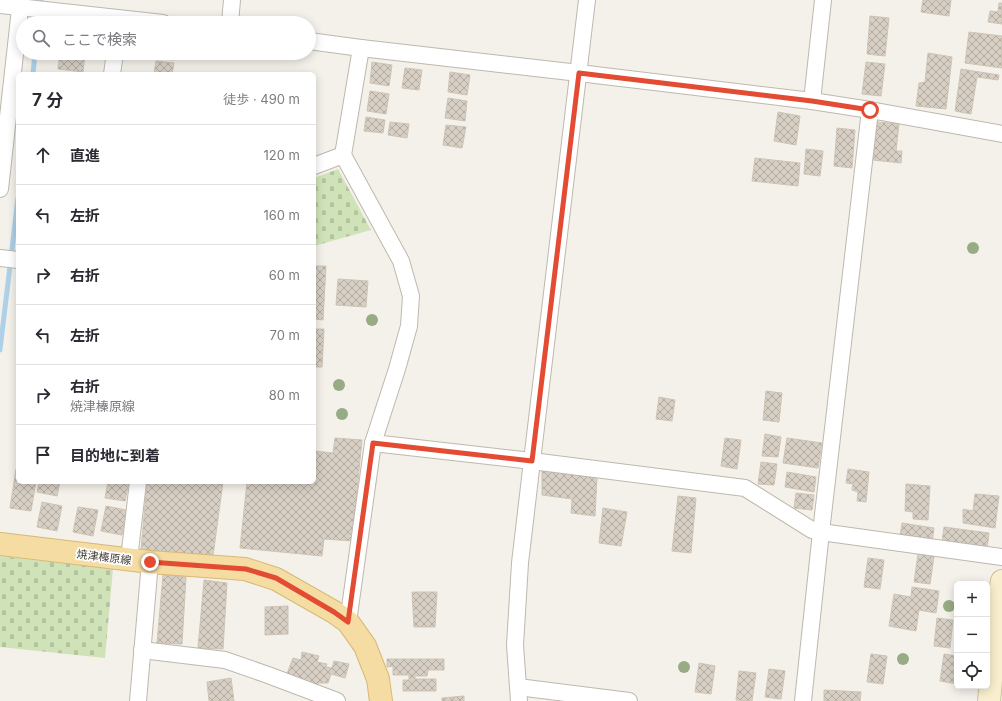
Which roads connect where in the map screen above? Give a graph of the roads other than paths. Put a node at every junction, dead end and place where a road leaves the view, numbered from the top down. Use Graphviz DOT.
graph roads {
  1 [pos="232,0"];
  2 [pos="587,0"];
  3 [pos="823,0"];
  4 [pos="21,4"];
  5 [pos="0,5"];
  6 [pos="20,16"];
  7 [pos="90,16"];
  8 [pos="231,16"];
  9 [pos="316,42"];
  10 [pos="16,48"];
  11 [pos="361,48"];
  12 [pos="114,60"];
  13 [pos="112,72"];
  14 [pos="579,73"];
  15 [pos="812,101"];
  16 [pos="870,110"];
  17 [pos="1002,134"];
  18 [pos="343,155"];
  19 [pos="316,165"];
  20 [pos="0,190"];
  21 [pos="0,258"];
  22 [pos="16,260"];
  23 [pos="373,443"];
  24 [pos="532,461"];
  25 [pos="138,484"];
  26 [pos="821,532"];
  27 [pos="0,544"];
  28 [pos="1002,557"];
  29 [pos="129,559"];
  30 [pos="150,562"];
  31 [pos="1002,581"];
  32 [pos="348,622"];
  33 [pos="142,650"];
  34 [pos="519,694"];
  35 [pos="138,701"];
  36 [pos="337,701"];
  37 [pos="381,701"];
  38 [pos="629,701"];
  39 [pos="803,701"];
  40 [pos="989,701"];
  1 -- 8 [label="street"];
  2 -- 14 [label="street"];
  3 -- 15 [label="street"];
  4 -- 5 [label="street"];
  4 -- 6 [label="street"];
  4 -- 7 [label="street"];
  9 -- 11 [label="street"];
  10 -- 20 [label="street"];
  11 -- 14 [label="street"];
  11 -- 18 [label="street"];
  12 -- 13 [label="street"];
  14 -- 15 [label="street"];
  14 -- 24 [label="street"];
  15 -- 16 [label="street"];
  16 -- 17 [label="street"];
  16 -- 26 [label="street"];
  18 -- 19 [label="street"];
  18 -- 23 [label="street"];
  21 -- 22 [label="street"];
  23 -- 24 [label="street"];
  23 -- 32 [label="street"];
  24 -- 26 [label="street"];
  24 -- 34 [label="street"];
  25 -- 29 [label="street"];
  26 -- 28 [label="street"];
  26 -- 39 [label="street"];
  27 -- 29 [label="main road, 焼津榛原線"];
  29 -- 30 [label="main road, 焼津榛原線"];
  30 -- 32 [label="main road, 焼津榛原線"];
  30 -- 33 [label="street"];
  31 -- 40 [label="main road"];
  32 -- 37 [label="main road, 焼津榛原線"];
  33 -- 35 [label="street"];
  33 -- 36 [label="street"];
  34 -- 38 [label="street"];
}
